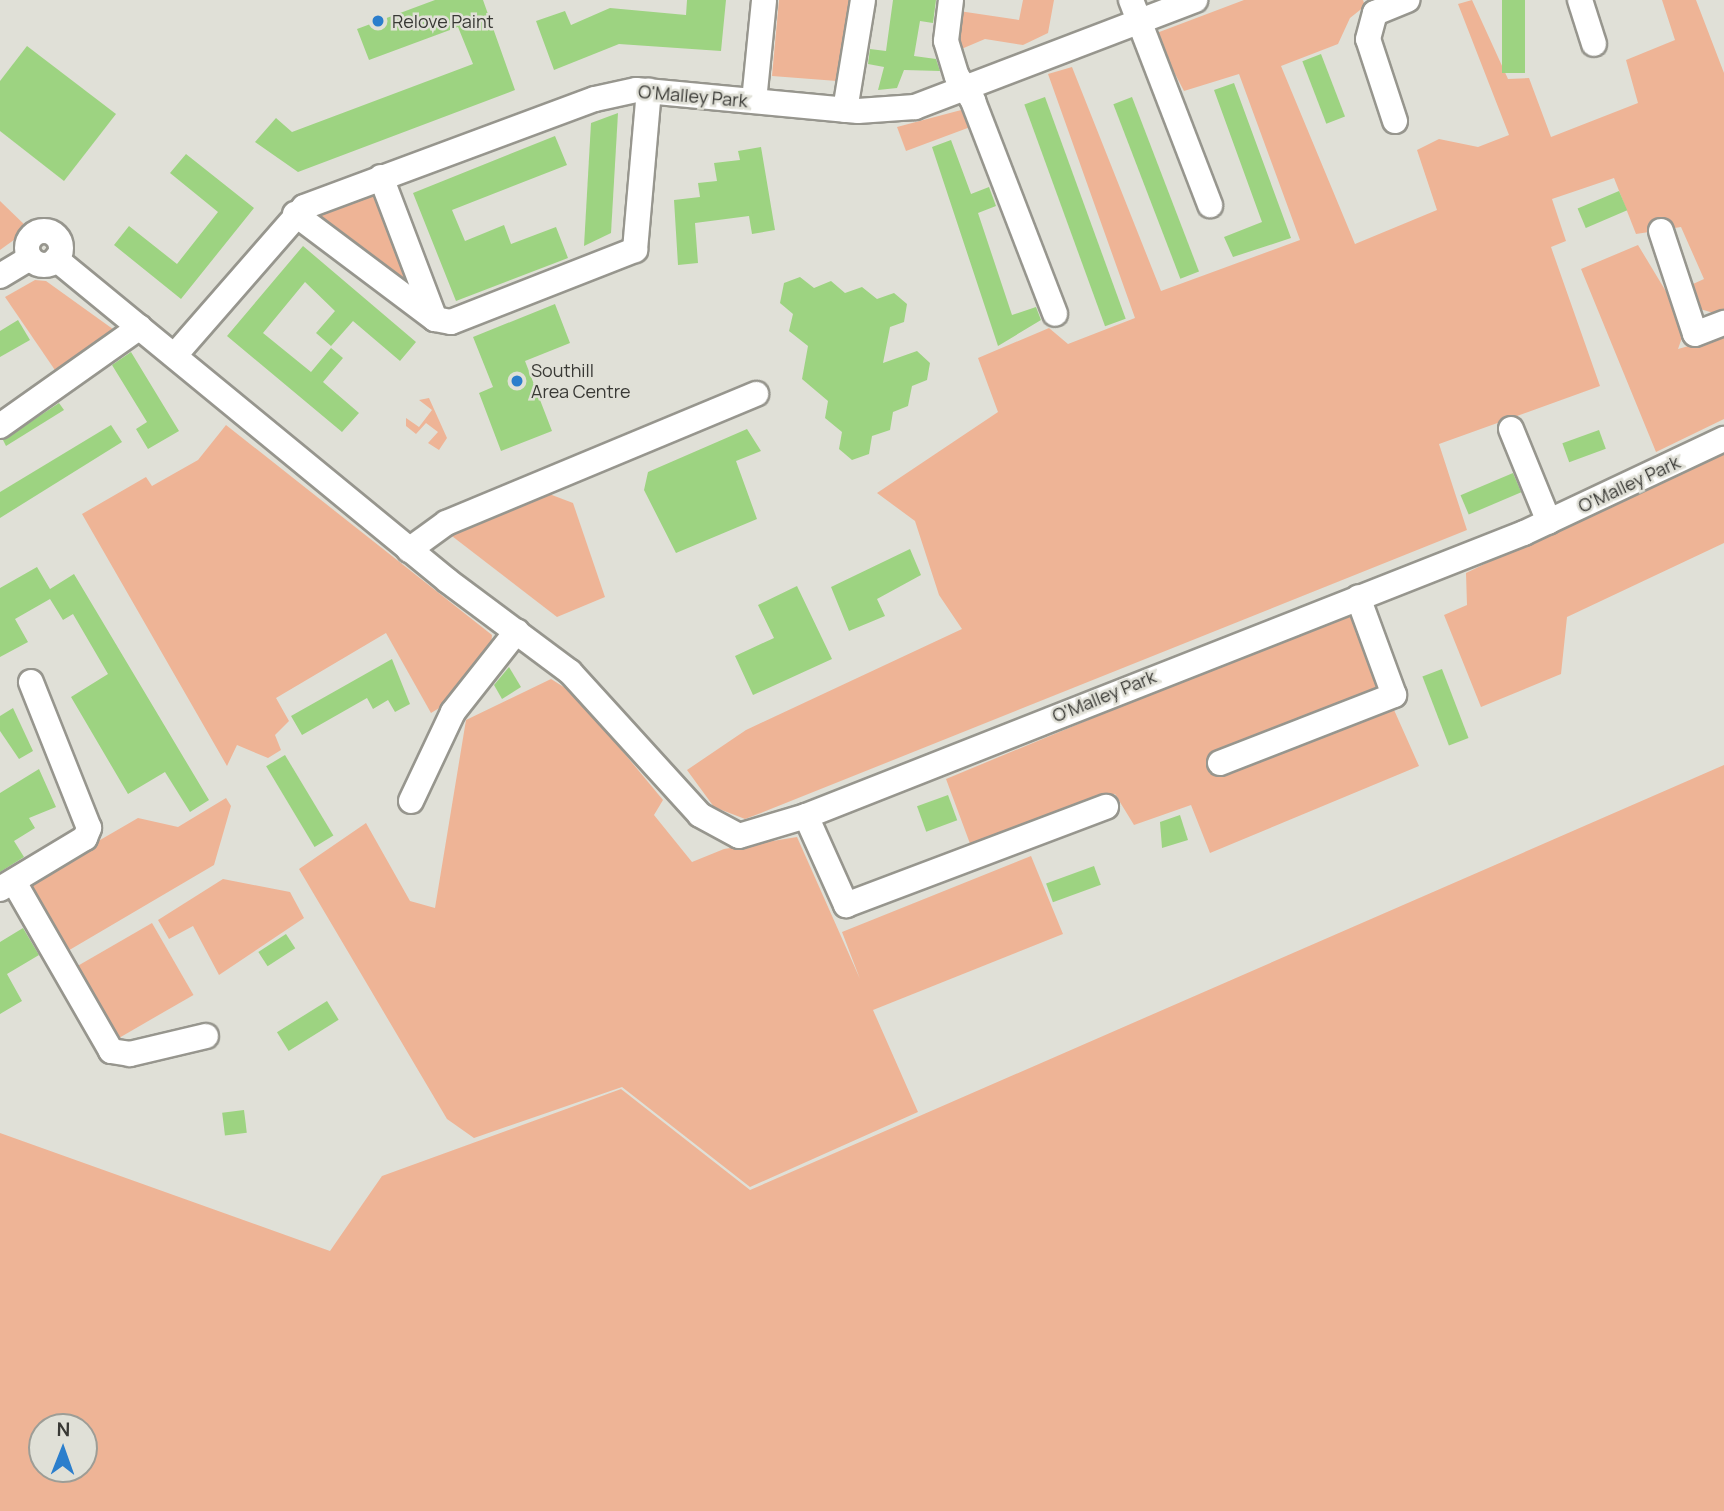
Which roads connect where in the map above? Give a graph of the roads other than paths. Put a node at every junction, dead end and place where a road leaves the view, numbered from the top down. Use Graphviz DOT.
graph roads {
  1 [pos="764,0"];
  2 [pos="863,0"];
  3 [pos="951,0"];
  4 [pos="1195,0"];
  5 [pos="1408,0"];
  6 [pos="1580,0"];
  7 [pos="1134,11"];
  8 [pos="1594,44"];
  9 [pos="649,91"];
  10 [pos="967,91"];
  11 [pos="754,101"];
  12 [pos="845,110"];
  13 [pos="1395,121"];
  14 [pos="381,177"];
  15 [pos="1210,205"];
  16 [pos="295,214"];
  17 [pos="1661,230"];
  18 [pos="0,276"];
  19 [pos="1055,314"];
  20 [pos="435,319"];
  21 [pos="1724,323"];
  22 [pos="140,327"];
  23 [pos="175,355"];
  24 [pos="755,394"];
  25 [pos="0,426"];
  26 [pos="1511,429"];
  27 [pos="1724,439"];
  28 [pos="1549,522"];
  29 [pos="409,550"];
  30 [pos="1358,597"];
  31 [pos="517,631"];
  32 [pos="31,682"];
  33 [pos="1220,763"];
  34 [pos="411,801"];
  35 [pos="1106,807"];
  36 [pos="806,816"];
  37 [pos="7,886"];
  38 [pos="206,1035"];
  1 -- 11 [label="street"];
  2 -- 12 [label="street"];
  3 -- 10 [label="street"];
  4 -- 7 [label="street, O'Malley Park"];
  5 -- 13 [label="street"];
  6 -- 8 [label="street"];
  7 -- 10 [label="street, O'Malley Park"];
  7 -- 15 [label="street"];
  9 -- 11 [label="street, O'Malley Park"];
  9 -- 14 [label="street, O'Malley Park"];
  9 -- 20 [label="street"];
  10 -- 12 [label="street, O'Malley Park"];
  10 -- 19 [label="street"];
  11 -- 12 [label="street, O'Malley Park"];
  14 -- 16 [label="street, O'Malley Park"];
  14 -- 20 [label="street"];
  16 -- 20 [label="street"];
  16 -- 23 [label="street, O'Malley Park"];
  17 -- 21 [label="street"];
  18 -- 22 [label="street, O'Malley Park"];
  22 -- 23 [label="street, O'Malley Park"];
  22 -- 25 [label="street"];
  23 -- 29 [label="street, O'Malley Park"];
  24 -- 29 [label="street"];
  26 -- 28 [label="street"];
  27 -- 28 [label="street, O'Malley Park"];
  28 -- 30 [label="street, O'Malley Park"];
  29 -- 31 [label="street, O'Malley Park"];
  30 -- 33 [label="street"];
  30 -- 36 [label="street, O'Malley Park"];
  31 -- 34 [label="street"];
  31 -- 36 [label="street, O'Malley Park"];
  32 -- 37 [label="street"];
  35 -- 36 [label="street"];
  37 -- 38 [label="street"];
}
